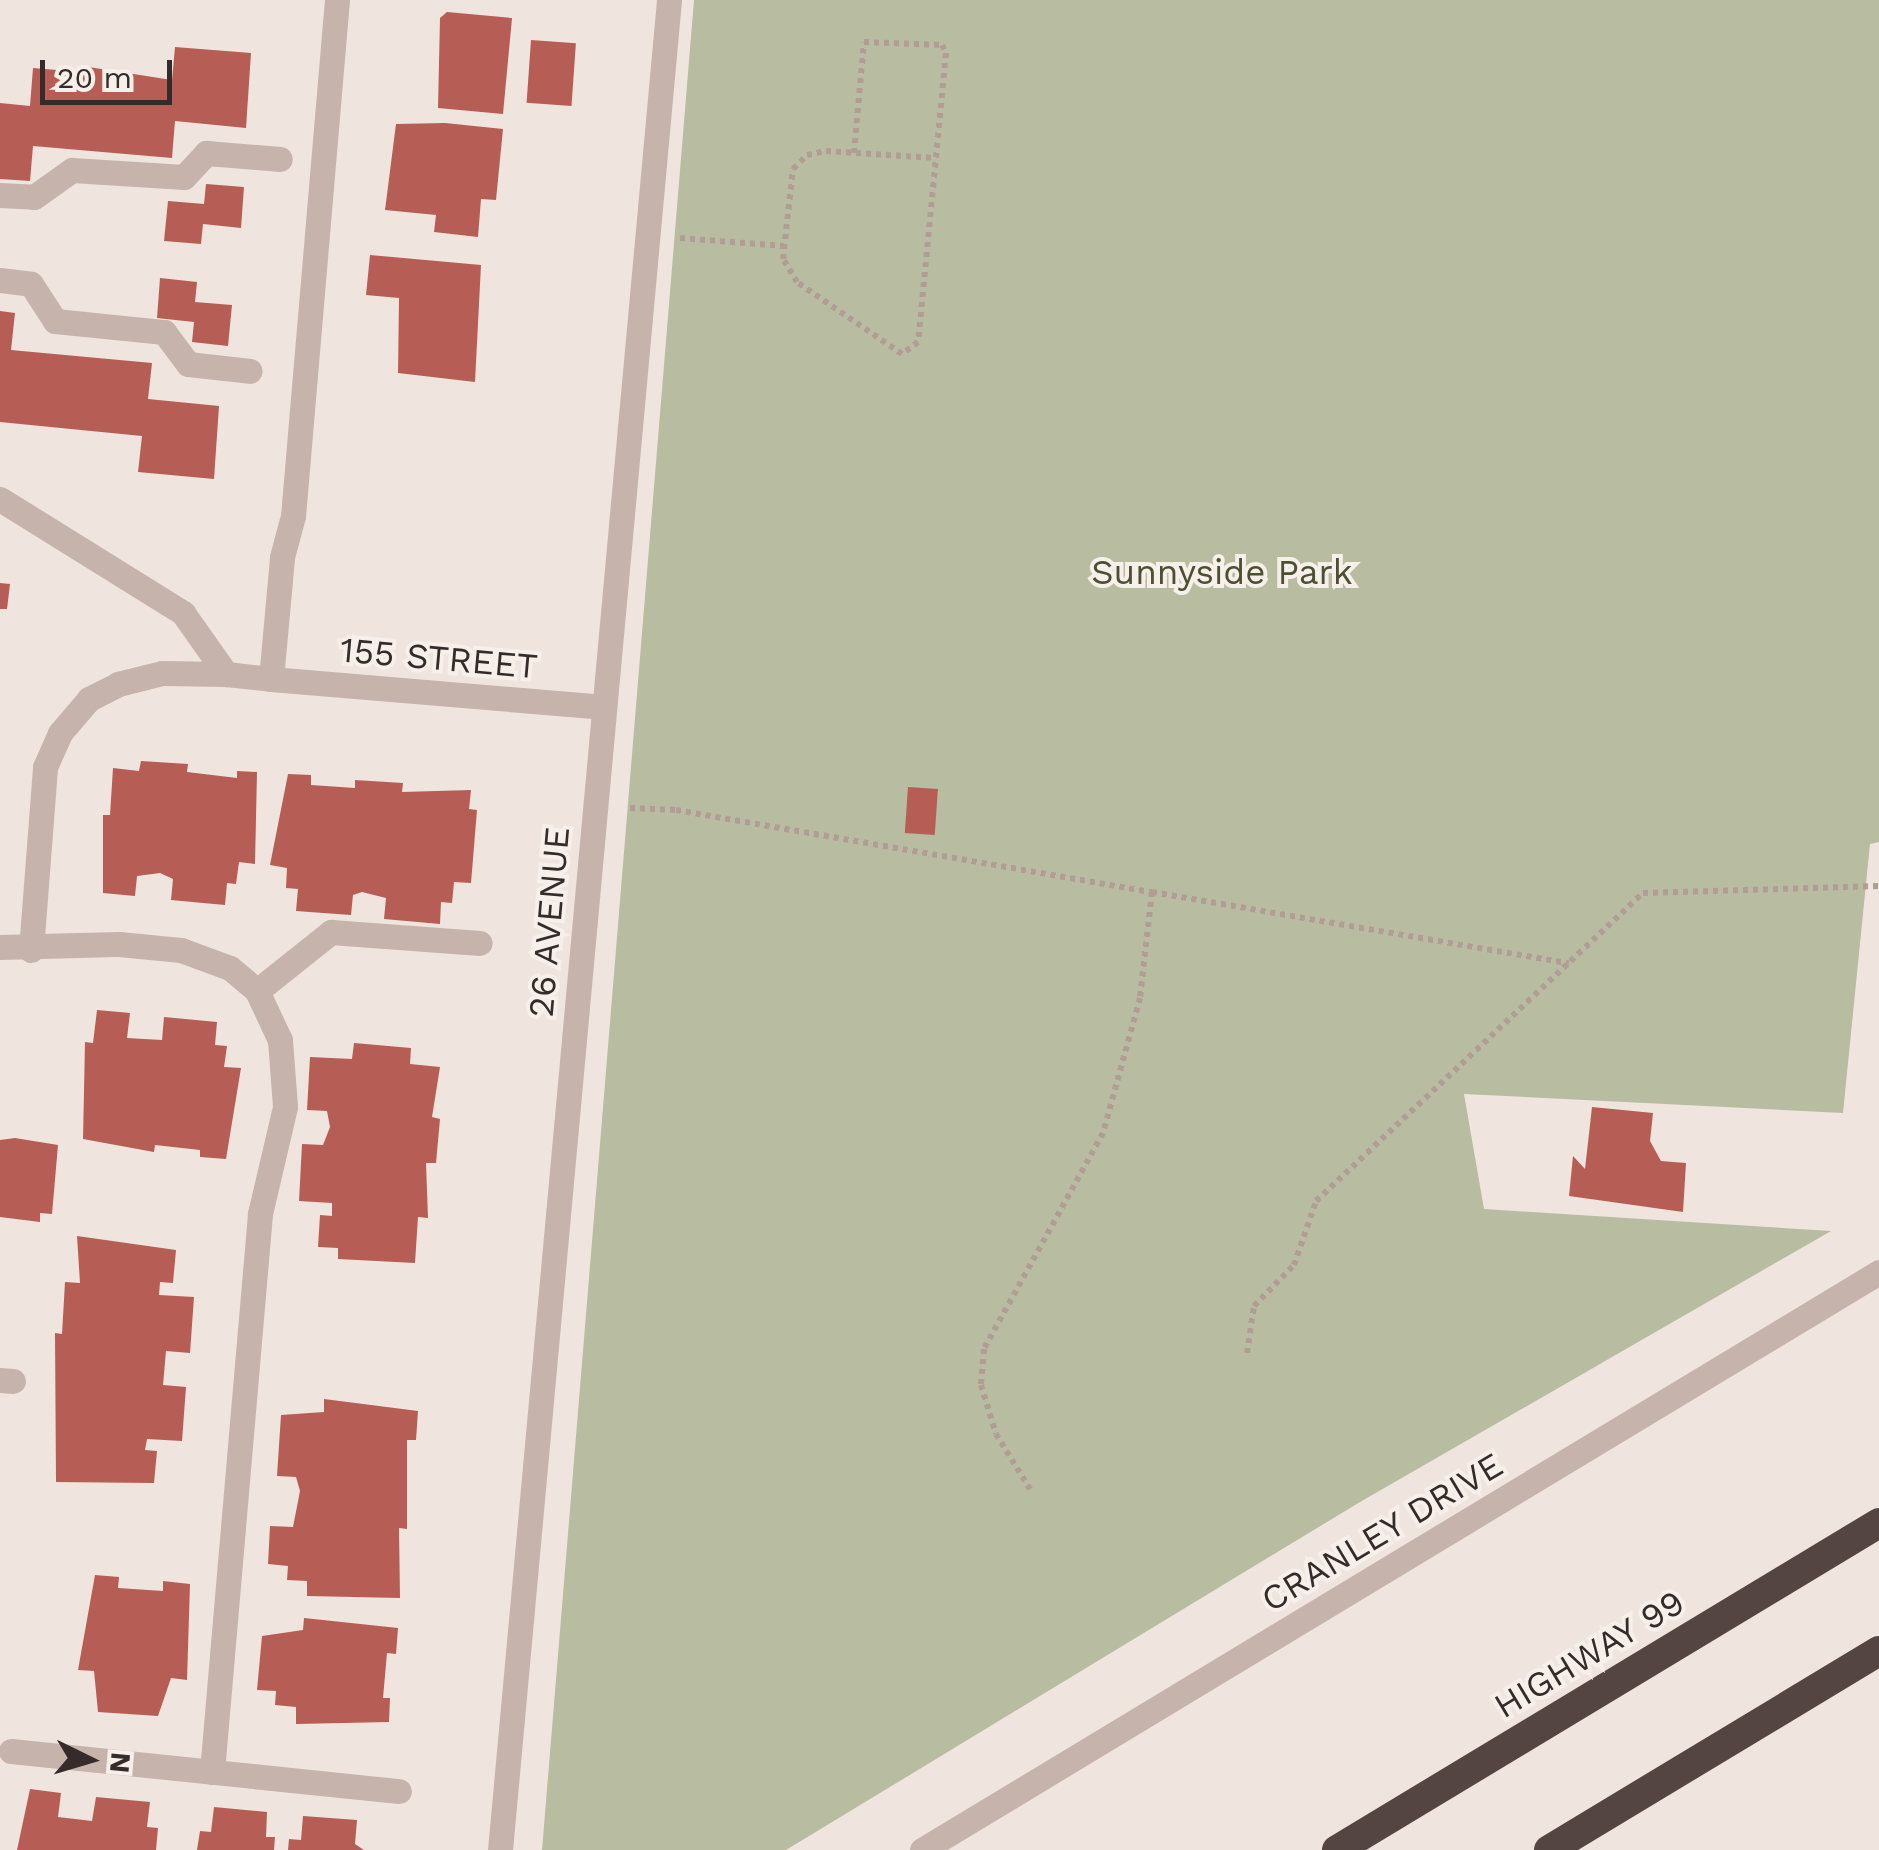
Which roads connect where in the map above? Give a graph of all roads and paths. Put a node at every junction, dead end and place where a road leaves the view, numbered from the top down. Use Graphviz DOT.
graph roads {
  1 [pos="337,0"];
  2 [pos="669,0"];
  3 [pos="854,153"];
  4 [pos="935,158"];
  5 [pos="280,160"];
  6 [pos="0,195"];
  7 [pos="647,235"];
  8 [pos="784,246"];
  9 [pos="0,280"];
  10 [pos="250,371"];
  11 [pos="0,499"];
  12 [pos="226,674"];
  13 [pos="271,678"];
  14 [pos="602,708"];
  15 [pos="594,806"];
  16 [pos="1879,886"];
  17 [pos="1152,892"];
  18 [pos="480,944"];
  19 [pos="0,947"];
  20 [pos="31,950"];
  21 [pos="1569,963"];
  22 [pos="257,991"];
  23 [pos="1879,1272"];
  24 [pos="1247,1353"];
  25 [pos="1030,1489"];
  26 [pos="1879,1523"];
  27 [pos="1879,1651"];
  28 [pos="11,1751"];
  29 [pos="212,1772"];
  30 [pos="399,1791"];
  31 [pos="500,1850"];
  32 [pos="922,1850"];
  33 [pos="1337,1850"];
  34 [pos="1549,1850"];
  1 -- 13 [label="street"];
  2 -- 7 [label="street, 26 AVENUE"];
  3 -- 4 [label="path"];
  3 -- 4 [label="path"];
  3 -- 8 [label="path"];
  4 -- 8 [label="path"];
  5 -- 6 [label="street"];
  7 -- 8 [label="path"];
  7 -- 14 [label="street, 26 AVENUE"];
  9 -- 10 [label="street"];
  11 -- 12 [label="street"];
  12 -- 13 [label="street, 155 STREET"];
  12 -- 20 [label="street, 155 STREET"];
  13 -- 14 [label="street, 155 STREET"];
  14 -- 15 [label="street, 26 AVENUE"];
  15 -- 17 [label="path"];
  15 -- 31 [label="street, 26 AVENUE"];
  16 -- 21 [label="path"];
  17 -- 21 [label="path"];
  17 -- 25 [label="path"];
  18 -- 22 [label="street"];
  19 -- 20 [label="street"];
  20 -- 22 [label="street"];
  21 -- 24 [label="path"];
  22 -- 29 [label="street"];
  23 -- 32 [label="street, CRANLEY DRIVE"];
  26 -- 33 [label="highway, HIGHWAY 99"];
  27 -- 34 [label="highway"];
  28 -- 29 [label="street"];
  29 -- 30 [label="street"];
}
